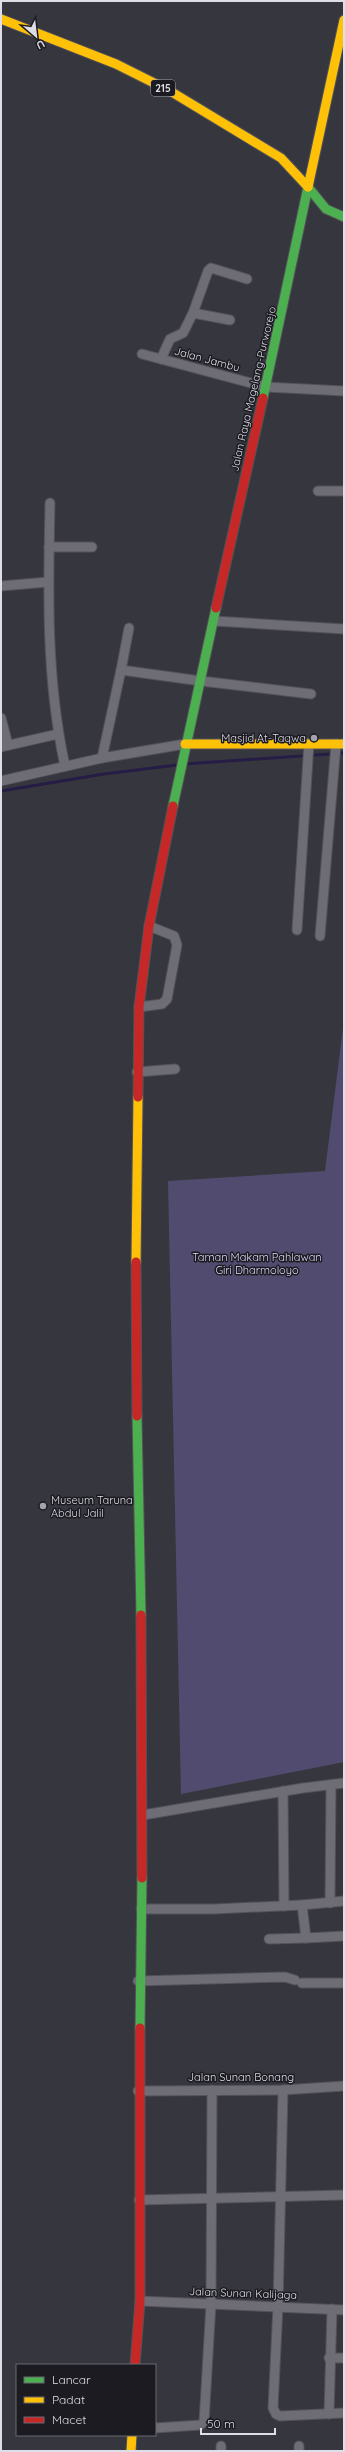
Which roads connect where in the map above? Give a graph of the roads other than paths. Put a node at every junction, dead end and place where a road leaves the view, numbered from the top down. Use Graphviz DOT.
graph roads {
  1 [pos="1,19"];
  2 [pos="344,20"];
  3 [pos="308,187"];
  4 [pos="344,217"];
  5 [pos="246,279"];
  6 [pos="193,313"];
  7 [pos="230,320"];
  8 [pos="142,354"];
  9 [pos="161,359"];
  10 [pos="266,387"];
  11 [pos="344,391"];
  12 [pos="318,491"];
  13 [pos="344,491"];
  14 [pos="50,503"];
  15 [pos="49,547"];
  16 [pos="92,547"];
  17 [pos="48,582"];
  18 [pos="1,586"];
  19 [pos="214,621"];
  20 [pos="130,628"];
  21 [pos="344,629"];
  22 [pos="122,670"];
  23 [pos="200,682"];
  24 [pos="311,694"];
  25 [pos="1,718"];
  26 [pos="58,734"];
  27 [pos="340,744"];
  28 [pos="5,746"];
  29 [pos="309,747"];
  30 [pos="184,748"];
  31 [pos="102,758"];
  32 [pos="65,766"];
  33 [pos="1,781"];
  34 [pos="149,926"];
  35 [pos="297,930"];
  36 [pos="320,936"];
  37 [pos="139,1007"];
  38 [pos="175,1069"];
  39 [pos="137,1072"];
  40 [pos="344,1783"];
  41 [pos="330,1785"];
  42 [pos="283,1791"];
  43 [pos="143,1815"];
  44 [pos="344,1901"];
  45 [pos="330,1903"];
  46 [pos="302,1905"];
  47 [pos="284,1906"];
  48 [pos="141,1909"];
  49 [pos="344,1936"];
  50 [pos="306,1938"];
  51 [pos="269,1939"];
  52 [pos="138,1981"];
  53 [pos="344,1984"];
  54 [pos="344,2086"];
  55 [pos="212,2090"];
  56 [pos="283,2090"];
  57 [pos="138,2092"];
  58 [pos="344,2195"];
  59 [pos="280,2196"];
  60 [pos="212,2198"];
  61 [pos="139,2200"];
  62 [pos="140,2301"];
  63 [pos="211,2304"];
  64 [pos="278,2306"];
  65 [pos="332,2309"];
  66 [pos="344,2310"];
  67 [pos="329,2358"];
  68 [pos="344,2358"];
  69 [pos="135,2364"];
  70 [pos="344,2413"];
  71 [pos="329,2414"];
  72 [pos="156,2428"];
  73 [pos="132,2436"];
  74 [pos="131,2451"];
  1 -- 3 [label="main road, 215"];
  2 -- 3 [label="main road, Jalan Raya Magelang-Purworejo"];
  3 -- 4 [label="main road"];
  3 -- 10 [label="main road, Jalan Raya Magelang-Purworejo"];
  5 -- 6 [label="street"];
  6 -- 7 [label="street"];
  6 -- 9 [label="street"];
  8 -- 9 [label="street, Jalan Jambu"];
  9 -- 10 [label="street, Jalan Jambu"];
  10 -- 11 [label="street, Jalan Jambu"];
  10 -- 19 [label="main road, Jalan Raya Magelang-Purworejo"];
  12 -- 13 [label="street"];
  14 -- 15 [label="street"];
  15 -- 16 [label="street"];
  15 -- 17 [label="street"];
  17 -- 18 [label="street"];
  17 -- 26 [label="street"];
  19 -- 21 [label="street"];
  19 -- 23 [label="main road, Jalan Raya Magelang-Purworejo"];
  20 -- 22 [label="street"];
  22 -- 23 [label="street"];
  22 -- 31 [label="street"];
  23 -- 24 [label="street"];
  23 -- 30 [label="main road, Jalan Raya Magelang-Purworejo"];
  25 -- 28 [label="street"];
  26 -- 28 [label="street"];
  26 -- 32 [label="street"];
  27 -- 29 [label="main road"];
  27 -- 36 [label="street"];
  29 -- 30 [label="main road"];
  29 -- 35 [label="street"];
  30 -- 31 [label="street"];
  30 -- 34 [label="main road, Jalan Raya Magelang-Purworejo"];
  31 -- 32 [label="street"];
  32 -- 33 [label="street"];
  34 -- 37 [label="main road, Jalan Raya Magelang-Purworejo"];
  34 -- 37 [label="street"];
  37 -- 39 [label="main road, Jalan Raya Magelang-Purworejo"];
  38 -- 39 [label="street"];
  39 -- 43 [label="main road, Jalan Raya Magelang-Purworejo"];
  40 -- 41 [label="street"];
  41 -- 42 [label="street"];
  41 -- 45 [label="street"];
  42 -- 43 [label="street"];
  42 -- 47 [label="street"];
  43 -- 48 [label="main road, Jalan Raya Magelang-Purworejo"];
  44 -- 45 [label="street"];
  45 -- 46 [label="street"];
  46 -- 47 [label="street"];
  46 -- 50 [label="street"];
  47 -- 48 [label="street"];
  48 -- 52 [label="main road, Jalan Raya Magelang-Purworejo"];
  49 -- 50 [label="street"];
  50 -- 51 [label="street"];
  52 -- 53 [label="street"];
  52 -- 57 [label="main road, Jalan Raya Magelang-Purworejo"];
  54 -- 56 [label="street, Jalan Sunan Bonang"];
  55 -- 56 [label="street, Jalan Sunan Bonang"];
  55 -- 57 [label="street, Jalan Sunan Bonang"];
  55 -- 60 [label="street"];
  56 -- 59 [label="street"];
  57 -- 61 [label="main road, Jalan Raya Magelang-Purworejo"];
  58 -- 59 [label="street"];
  59 -- 60 [label="street"];
  59 -- 64 [label="street"];
  60 -- 61 [label="street"];
  60 -- 63 [label="street"];
  61 -- 62 [label="main road, Jalan Raya Magelang-Purworejo"];
  62 -- 63 [label="street, Jalan Sunan Kalijaga"];
  62 -- 69 [label="main road, Jalan Raya Magelang-Purworejo"];
  63 -- 64 [label="street, Jalan Sunan Kalijaga"];
  63 -- 72 [label="street"];
  64 -- 65 [label="street, Jalan Sunan Kalijaga"];
  64 -- 71 [label="street"];
  65 -- 66 [label="street, Jalan Sunan Kalijaga"];
  65 -- 67 [label="street"];
  67 -- 68 [label="street"];
  67 -- 71 [label="street"];
  70 -- 71 [label="street"];
  73 -- 74 [label="main road"];
}
